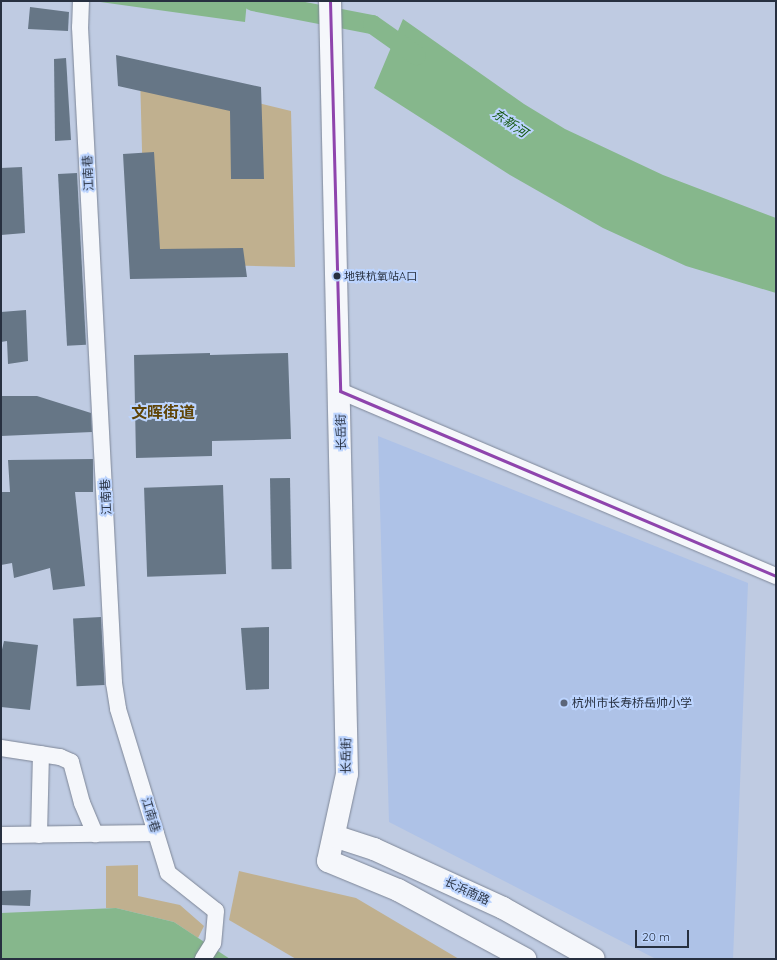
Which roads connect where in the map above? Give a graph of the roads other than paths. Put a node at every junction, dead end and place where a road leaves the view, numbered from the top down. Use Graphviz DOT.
graph roads {
  1 [pos="81,1"];
  2 [pos="330,1"];
  3 [pos="340,391"];
  4 [pos="776,576"];
  5 [pos="1,748"];
  6 [pos="41,754"];
  7 [pos="95,834"];
  8 [pos="156,834"];
  9 [pos="1,835"];
  10 [pos="40,835"];
  11 [pos="334,836"];
  12 [pos="203,959"];
  13 [pos="526,959"];
  14 [pos="594,959"];
  1 -- 8 [label="street, 江南巷"];
  2 -- 3 [label="street, 长岳街"];
  3 -- 4 [label="street"];
  3 -- 11 [label="street, 长岳街"];
  5 -- 6 [label="street"];
  6 -- 7 [label="street"];
  6 -- 10 [label="street"];
  7 -- 8 [label="street"];
  7 -- 10 [label="street"];
  8 -- 12 [label="street, 江南巷"];
  9 -- 10 [label="street"];
  11 -- 13 [label="street, 长岳街"];
  11 -- 14 [label="street, 长浜南路"];
}
